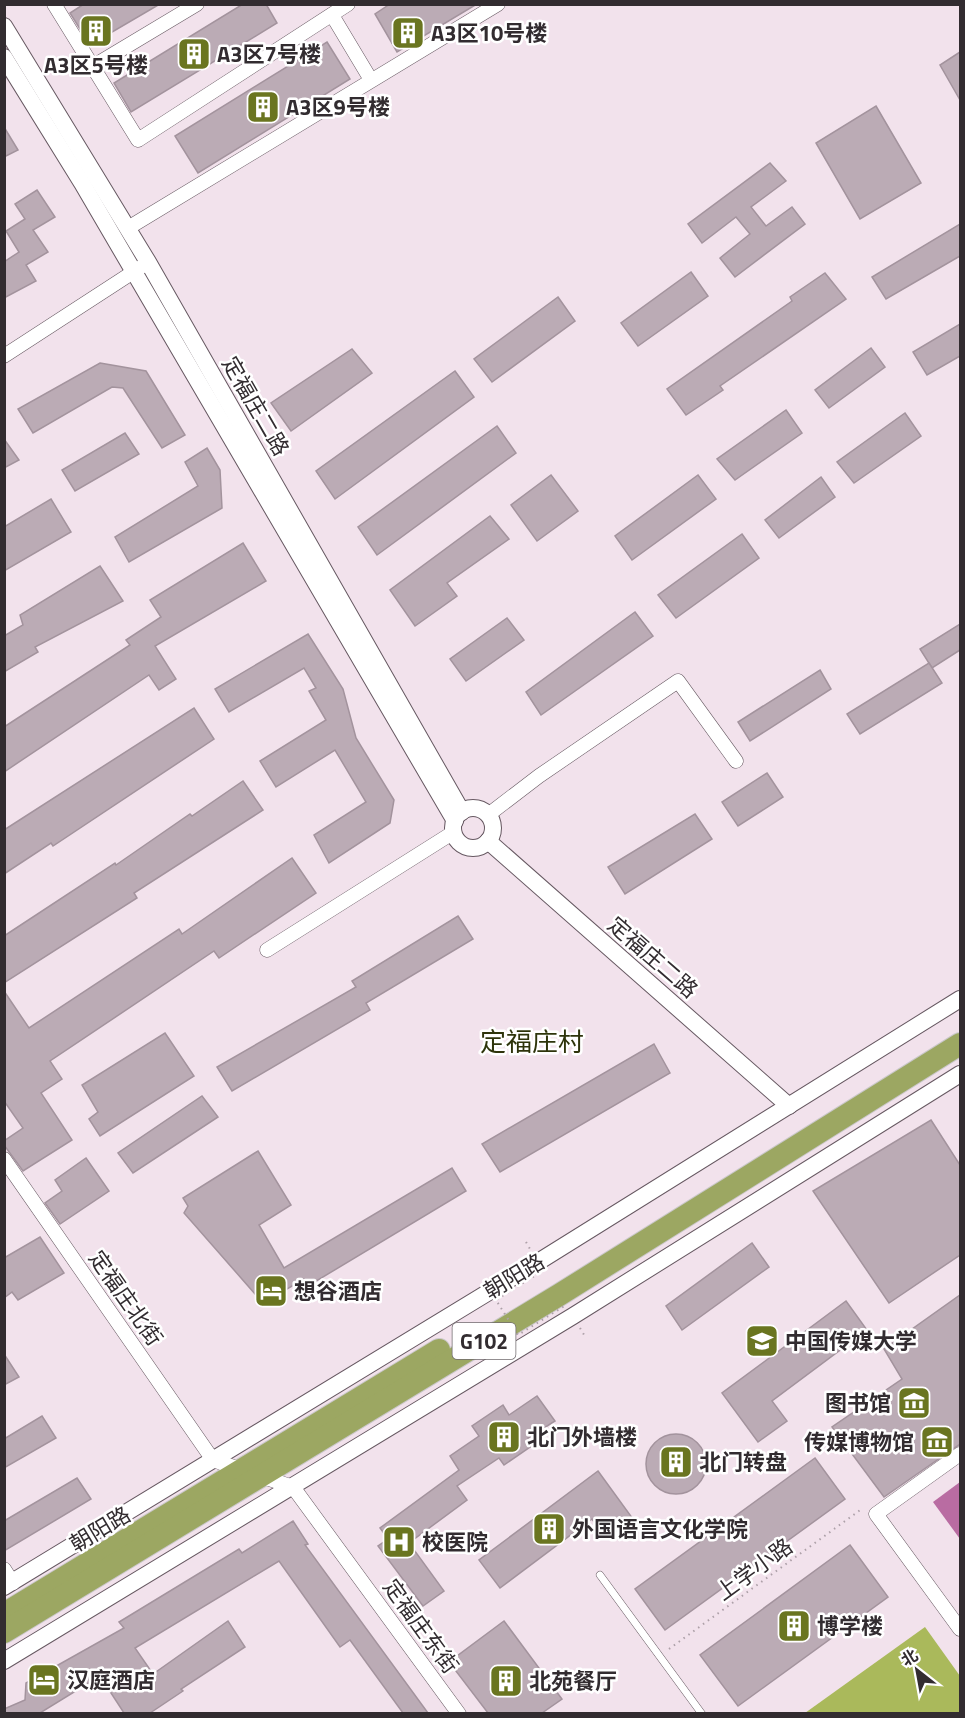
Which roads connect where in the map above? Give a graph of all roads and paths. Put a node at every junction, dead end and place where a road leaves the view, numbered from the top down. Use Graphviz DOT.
graph roads {
  1 [pos="54,4"];
  2 [pos="197,4"];
  3 [pos="348,4"];
  4 [pos="498,4"];
  5 [pos="332,15"];
  6 [pos="4,26"];
  7 [pos="4,57"];
  8 [pos="92,67"];
  9 [pos="371,80"];
  10 [pos="128,228"];
  11 [pos="148,262"];
  12 [pos="133,272"];
  13 [pos="4,356"];
  14 [pos="736,761"];
  15 [pos="488,815"];
  16 [pos="457,822"];
  17 [pos="488,841"];
  18 [pos="267,950"];
  19 [pos="960,999"];
  20 [pos="960,1027"];
  21 [pos="960,1044"];
  22 [pos="960,1074"];
  23 [pos="789,1106"];
  24 [pos="4,1159"];
  25 [pos="544,1270"];
  26 [pos="566,1305"];
  27 [pos="960,1454"];
  28 [pos="213,1460"];
  29 [pos="241,1470"];
  30 [pos="262,1477"];
  31 [pos="293,1487"];
  32 [pos="866,1506"];
  33 [pos="600,1575"];
  34 [pos="7,1580"];
  35 [pos="4,1614"];
  36 [pos="960,1629"];
  37 [pos="4,1632"];
  38 [pos="659,1656"];
  39 [pos="4,1661"];
  40 [pos="459,1713"];
  41 [pos="702,1713"];
  1 -- 8 [label="street"];
  2 -- 8 [label="street"];
  3 -- 5 [label="street"];
  4 -- 9 [label="street"];
  5 -- 8 [label="street"];
  5 -- 9 [label="street"];
  6 -- 10 [label="street, 定福庄二路"];
  7 -- 12 [label="street, 定福庄二路"];
  9 -- 10 [label="street"];
  10 -- 11 [label="street, 定福庄二路"];
  11 -- 12 [label="street"];
  11 -- 16 [label="street, 定福庄二路"];
  12 -- 13 [label="street"];
  12 -- 16 [label="street, 定福庄二路"];
  14 -- 15 [label="street"];
  15 -- 16 [label="street"];
  15 -- 17 [label="street"];
  16 -- 17 [label="street, 定福庄二路"];
  16 -- 18 [label="street"];
  17 -- 23 [label="street, 定福庄二路"];
  19 -- 23 [label="street, 朝阳路"];
  20 -- 29 [label="highway, 朝阳路 / G102"];
  21 -- 30 [label="highway, 朝阳路 / G102"];
  22 -- 31 [label="street"];
  23 -- 28 [label="street, 朝阳路"];
  24 -- 28 [label="street, 定福庄北街"];
  25 -- 26 [label="path, bridge"];
  27 -- 36 [label="street"];
  28 -- 29 [label="street"];
  28 -- 34 [label="street, 朝阳路"];
  29 -- 30 [label="street"];
  29 -- 35 [label="highway, 朝阳路 / G102"];
  30 -- 31 [label="street"];
  30 -- 37 [label="highway, 朝阳路 / G102"];
  31 -- 39 [label="street"];
  31 -- 40 [label="street, 定福庄东街"];
  32 -- 38 [label="path, 上学小路"];
  33 -- 38 [label="lane"];
  38 -- 41 [label="lane"];
}
